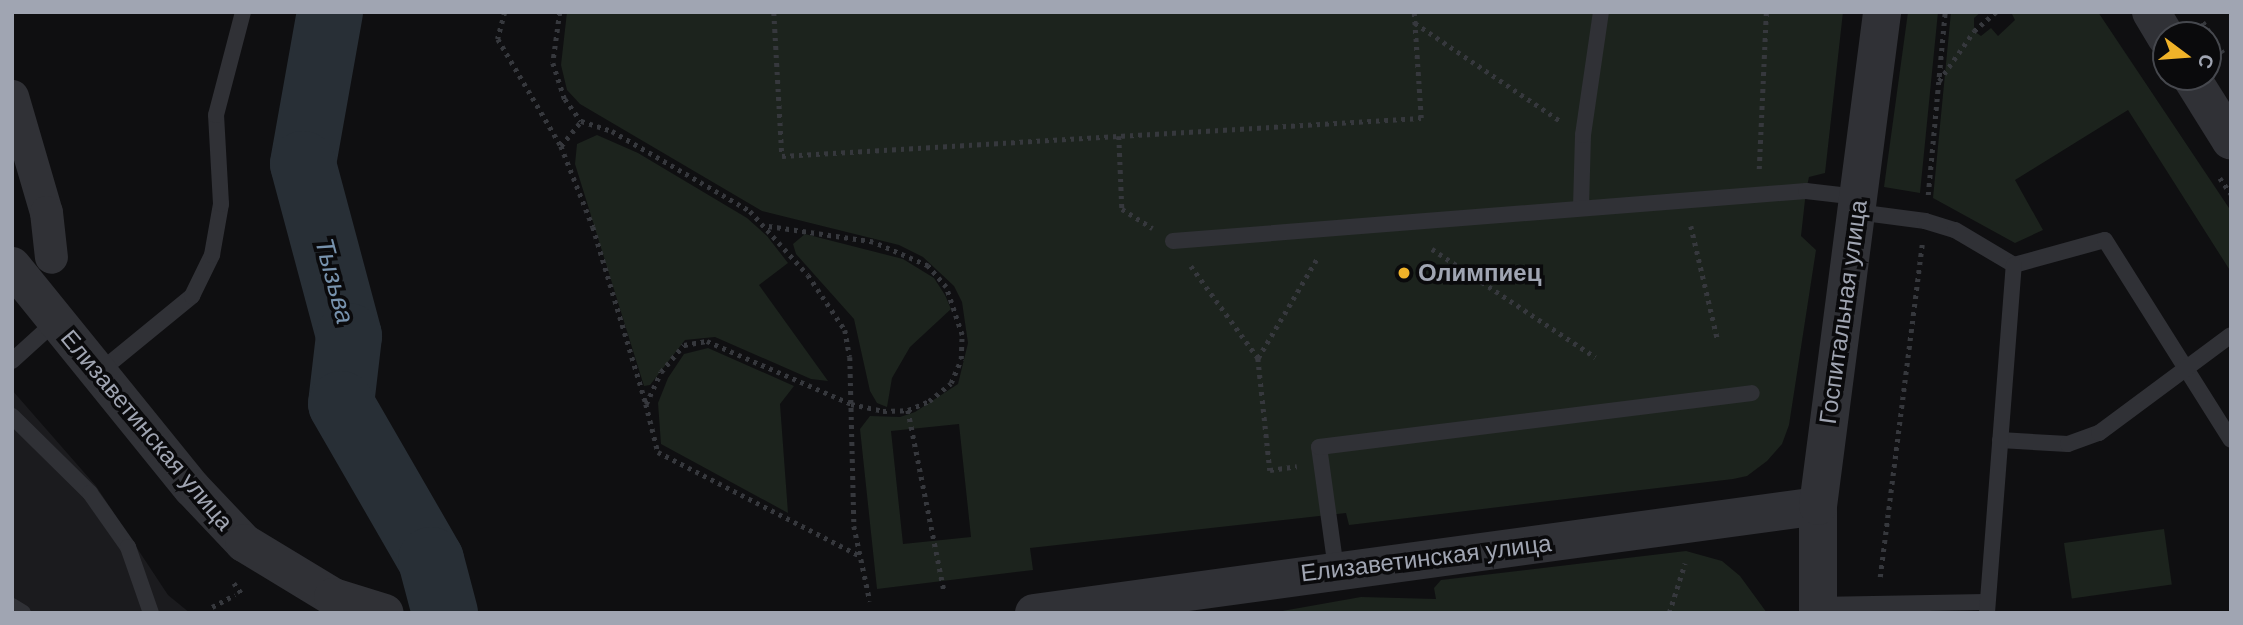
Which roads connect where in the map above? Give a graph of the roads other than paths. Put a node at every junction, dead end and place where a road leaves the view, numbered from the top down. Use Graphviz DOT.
graph roads {
  1 [pos="243,12"];
  2 [pos="1601,12"];
  3 [pos="1882,12"];
  4 [pos="2200,91"];
  5 [pos="12,96"];
  6 [pos="2231,141"];
  7 [pos="1857,204"];
  8 [pos="1581,207"];
  9 [pos="1172,240"];
  10 [pos="51,257"];
  11 [pos="2014,265"];
  12 [pos="12,267"];
  13 [pos="55,322"];
  14 [pos="2231,335"];
  15 [pos="12,361"];
  16 [pos="2185,366"];
  17 [pos="98,373"];
  18 [pos="1752,393"];
  19 [pos="12,416"];
  20 [pos="2000,440"];
  21 [pos="2231,440"];
  22 [pos="1818,506"];
  23 [pos="1336,569"];
  24 [pos="12,606"];
  25 [pos="1986,607"];
  26 [pos="1817,609"];
  27 [pos="23,613"];
  28 [pos="151,613"];
  29 [pos="384,613"];
  30 [pos="1034,613"];
  1 -- 17 [label="lane"];
  2 -- 8 [label="lane"];
  3 -- 7 [label="street, Госпитальная улица"];
  4 -- 6 [label="street"];
  5 -- 10 [label="street"];
  7 -- 8 [label="lane"];
  7 -- 11 [label="lane"];
  7 -- 22 [label="street, Госпитальная улица"];
  8 -- 9 [label="lane"];
  11 -- 16 [label="lane"];
  11 -- 20 [label="lane"];
  12 -- 13 [label="street, Елизаветинская улица"];
  13 -- 15 [label="lane"];
  13 -- 17 [label="street, Елизаветинская улица"];
  14 -- 16 [label="lane"];
  16 -- 20 [label="lane"];
  16 -- 21 [label="lane"];
  17 -- 29 [label="street, Елизаветинская улица"];
  18 -- 23 [label="lane"];
  19 -- 28 [label="lane"];
  20 -- 25 [label="lane"];
  22 -- 23 [label="street, Елизаветинская улица"];
  22 -- 26 [label="street, Госпитальная улица"];
  23 -- 30 [label="street, Елизаветинская улица"];
  24 -- 27 [label="lane"];
  25 -- 26 [label="lane"];
}
